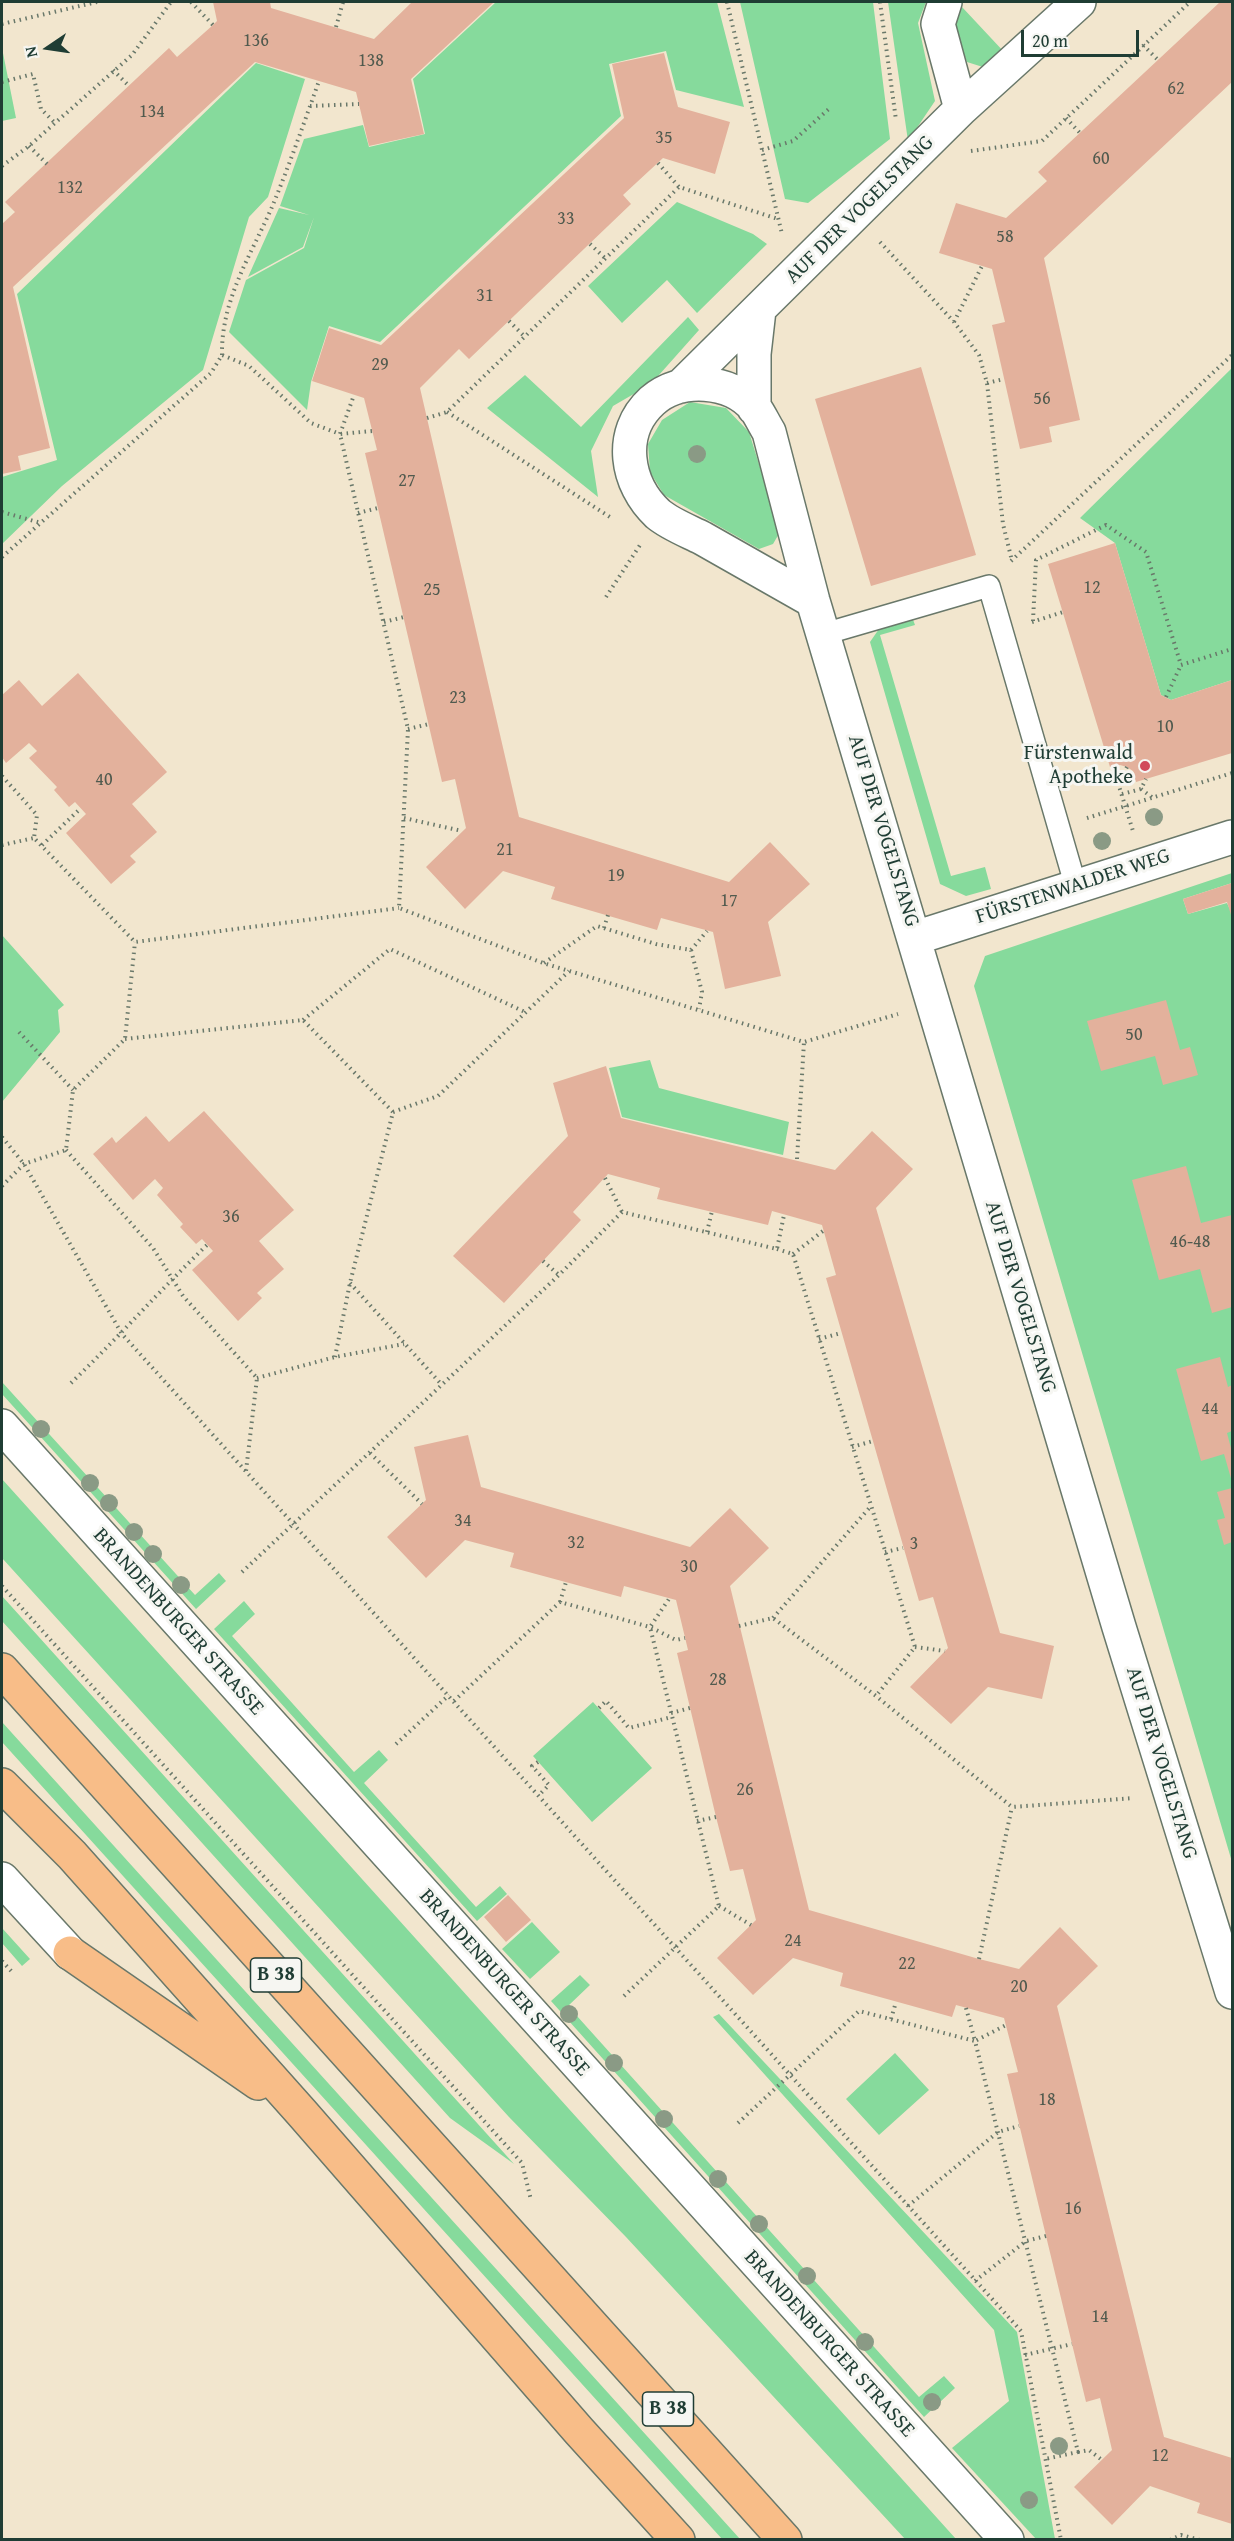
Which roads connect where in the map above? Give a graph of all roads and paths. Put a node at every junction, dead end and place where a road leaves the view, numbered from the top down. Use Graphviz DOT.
graph roads {
  1 [pos="97,2"];
  2 [pos="171,2"];
  3 [pos="191,2"];
  4 [pos="343,2"];
  5 [pos="727,2"];
  6 [pos="880,2"];
  7 [pos="945,2"];
  8 [pos="1079,2"];
  9 [pos="1190,2"];
  10 [pos="2,24"];
  11 [pos="213,26"];
  12 [pos="336,27"];
  13 [pos="1143,45"];
  14 [pos="1158,60"];
  15 [pos="113,70"];
  16 [pos="319,81"];
  17 [pos="2,82"];
  18 [pos="129,86"];
  19 [pos="359,104"];
  20 [pos="310,106"];
  21 [pos="830,108"];
  22 [pos="961,109"];
  23 [pos="1066,118"];
  24 [pos="55,123"];
  25 [pos="1080,133"];
  26 [pos="936,134"];
  27 [pos="29,146"];
  28 [pos="762,150"];
  29 [pos="658,163"];
  30 [pos="47,164"];
  31 [pos="2,166"];
  32 [pos="902,168"];
  33 [pos="679,187"];
  34 [pos="855,215"];
  35 [pos="778,219"];
  36 [pos="590,243"];
  37 [pos="606,259"];
  38 [pos="804,265"];
  39 [pos="982,266"];
  40 [pos="759,310"];
  41 [pos="509,321"];
  42 [pos="954,322"];
  43 [pos="524,336"];
  44 [pos="222,355"];
  45 [pos="1233,355"];
  46 [pos="1004,379"];
  47 [pos="987,383"];
  48 [pos="681,386"];
  49 [pos="354,395"];
  50 [pos="754,408"];
  51 [pos="447,411"];
  52 [pos="427,418"];
  53 [pos="372,431"];
  54 [pos="340,434"];
  55 [pos="378,508"];
  56 [pos="2,512"];
  57 [pos="358,513"];
  58 [pos="659,515"];
  59 [pos="615,520"];
  60 [pos="41,523"];
  61 [pos="2,557"];
  62 [pos="1012,561"];
  63 [pos="990,586"];
  64 [pos="606,597"];
  65 [pos="813,601"];
  66 [pos="404,617"];
  67 [pos="384,622"];
  68 [pos="1034,622"];
  69 [pos="824,634"];
  70 [pos="1233,649"];
  71 [pos="1181,665"];
  72 [pos="1166,697"];
  73 [pos="429,724"];
  74 [pos="408,729"];
  75 [pos="1127,767"];
  76 [pos="1233,773"];
  77 [pos="2,776"];
  78 [pos="1146,779"];
  79 [pos="1141,789"];
  80 [pos="1122,794"];
  81 [pos="1154,798"];
  82 [pos="1125,807"];
  83 [pos="81,808"];
  84 [pos="404,818"];
  85 [pos="1058,826"];
  86 [pos="462,831"];
  87 [pos="1233,837"];
  88 [pos="34,838"];
  89 [pos="2,845"];
  90 [pos="42,845"];
  91 [pos="1076,887"];
  92 [pos="399,908"];
  93 [pos="608,915"];
  94 [pos="604,928"];
  95 [pos="707,931"];
  96 [pos="915,938"];
  97 [pos="135,942"];
  98 [pos="691,950"];
  99 [pos="543,963"];
  100 [pos="569,971"];
  101 [pos="934,1004"];
  102 [pos="699,1009"];
  103 [pos="525,1012"];
  104 [pos="303,1020"];
  105 [pos="19,1032"];
  106 [pos="125,1039"];
  107 [pos="804,1042"];
  108 [pos="73,1090"];
  109 [pos="393,1112"];
  110 [pos="2,1137"];
  111 [pos="66,1150"];
  112 [pos="797,1160"];
  113 [pos="24,1164"];
  114 [pos="605,1178"];
  115 [pos="2,1186"];
  116 [pos="712,1211"];
  117 [pos="622,1212"];
  118 [pos="784,1215"];
  119 [pos="823,1231"];
  120 [pos="707,1232"];
  121 [pos="207,1245"];
  122 [pos="777,1249"];
  123 [pos="793,1254"];
  124 [pos="543,1261"];
  125 [pos="559,1275"];
  126 [pos="172,1278"];
  127 [pos="350,1283"];
  128 [pos="841,1333"];
  129 [pos="122,1334"];
  130 [pos="819,1339"];
  131 [pos="404,1344"];
  132 [pos="335,1357"];
  133 [pos="257,1378"];
  134 [pos="71,1383"];
  135 [pos="442,1385"];
  136 [pos="2,1426"];
  137 [pos="873,1442"];
  138 [pos="852,1447"];
  139 [pos="370,1453"];
  140 [pos="246,1472"];
  141 [pos="422,1504"];
  142 [pos="871,1506"];
  143 [pos="293,1525"];
  144 [pos="903,1548"];
  145 [pos="885,1552"];
  146 [pos="242,1572"];
  147 [pos="567,1582"];
  148 [pos="2,1586"];
  149 [pos="669,1599"];
  150 [pos="560,1602"];
  151 [pos="773,1618"];
  152 [pos="739,1626"];
  153 [pos="650,1627"];
  154 [pos="685,1638"];
  155 [pos="915,1647"];
  156 [pos="945,1652"];
  157 [pos="2,1670"];
  158 [pos="448,1695"];
  159 [pos="876,1696"];
  160 [pos="454,1701"];
  161 [pos="599,1708"];
  162 [pos="690,1708"];
  163 [pos="671,1715"];
  164 [pos="396,1744"];
  165 [pos="538,1762"];
  166 [pos="2,1785"];
  167 [pos="1169,1791"];
  168 [pos="539,1795"];
  169 [pos="1012,1807"];
  170 [pos="716,1817"];
  171 [pos="697,1821"];
  172 [pos="2,1879"];
  173 [pos="719,1906"];
  174 [pos="751,1925"];
  175 [pos="675,1948"];
  176 [pos="70,1953"];
  177 [pos="979,1959"];
  178 [pos="2,1961"];
  179 [pos="12,1973"];
  180 [pos="1233,1992"];
  181 [pos="624,1996"];
  182 [pos="896,2002"];
  183 [pos="966,2008"];
  184 [pos="891,2019"];
  185 [pos="1006,2025"];
  186 [pos="975,2041"];
  187 [pos="789,2075"];
  188 [pos="302,2113"];
  189 [pos="738,2123"];
  190 [pos="1019,2126"];
  191 [pos="998,2132"];
  192 [pos="908,2206"];
  193 [pos="534,2210"];
  194 [pos="1046,2236"];
  195 [pos="1026,2241"];
  196 [pos="975,2280"];
  197 [pos="1072,2343"];
  198 [pos="1053,2348"];
  199 [pos="1025,2355"];
  200 [pos="1078,2452"];
  201 [pos="1045,2459"];
  202 [pos="1102,2460"];
  203 [pos="678,2540"];
  204 [pos="785,2540"];
  205 [pos="1007,2540"];
  206 [pos="1061,2540"];
  207 [pos="1170,2540"];
  208 [pos="1200,2540"];
  1 -- 10 [label="path"];
  2 -- 15 [label="path"];
  3 -- 11 [label="path"];
  4 -- 12 [label="path"];
  5 -- 28 [label="path"];
  6 -- 32 [label="path"];
  7 -- 22 [label="street"];
  8 -- 22 [label="street, AUF DER VOGELSTANG"];
  9 -- 13 [label="path"];
  13 -- 14 [label="path"];
  13 -- 23 [label="path"];
  15 -- 18 [label="path"];
  15 -- 24 [label="path"];
  16 -- 20 [label="path"];
  17 -- 24 [label="path"];
  19 -- 20 [label="path"];
  20 -- 44 [label="path"];
  21 -- 28 [label="path"];
  22 -- 26 [label="street, AUF DER VOGELSTANG"];
  23 -- 25 [label="path"];
  23 -- 26 [label="path"];
  24 -- 27 [label="path"];
  26 -- 32 [label="street, AUF DER VOGELSTANG"];
  27 -- 30 [label="path"];
  27 -- 31 [label="path"];
  28 -- 35 [label="path"];
  29 -- 33 [label="path"];
  32 -- 34 [label="street, AUF DER VOGELSTANG"];
  33 -- 35 [label="path"];
  33 -- 37 [label="path"];
  34 -- 38 [label="street, AUF DER VOGELSTANG"];
  34 -- 42 [label="path"];
  35 -- 38 [label="path"];
  36 -- 37 [label="path"];
  37 -- 43 [label="path"];
  38 -- 40 [label="street, AUF DER VOGELSTANG"];
  39 -- 42 [label="path"];
  40 -- 48 [label="street, AUF DER VOGELSTANG"];
  40 -- 50 [label="street"];
  41 -- 43 [label="path"];
  42 -- 47 [label="path"];
  43 -- 51 [label="path"];
  44 -- 54 [label="path"];
  44 -- 60 [label="path"];
  45 -- 62 [label="path"];
  46 -- 47 [label="path"];
  47 -- 62 [label="path"];
  48 -- 50 [label="street, AUF DER VOGELSTANG"];
  48 -- 58 [label="street, AUF DER VOGELSTANG"];
  49 -- 54 [label="path"];
  50 -- 65 [label="street, AUF DER VOGELSTANG"];
  51 -- 52 [label="path"];
  51 -- 59 [label="path"];
  53 -- 54 [label="path"];
  54 -- 57 [label="path"];
  55 -- 57 [label="path"];
  56 -- 60 [label="path"];
  57 -- 67 [label="path"];
  58 -- 64 [label="path"];
  58 -- 65 [label="street, AUF DER VOGELSTANG"];
  60 -- 61 [label="path"];
  62 -- 63 [label="path"];
  63 -- 69 [label="lane"];
  63 -- 85 [label="lane"];
  65 -- 69 [label="street, AUF DER VOGELSTANG"];
  66 -- 67 [label="path"];
  67 -- 74 [label="path"];
  68 -- 71 [label="path"];
  69 -- 96 [label="street, AUF DER VOGELSTANG"];
  70 -- 71 [label="path"];
  71 -- 72 [label="path"];
  73 -- 74 [label="path"];
  74 -- 84 [label="path"];
  75 -- 80 [label="path"];
  76 -- 81 [label="path"];
  77 -- 88 [label="path"];
  78 -- 79 [label="path"];
  79 -- 80 [label="path"];
  79 -- 81 [label="path"];
  80 -- 82 [label="path"];
  81 -- 82 [label="path"];
  82 -- 85 [label="path"];
  83 -- 90 [label="path"];
  84 -- 86 [label="path"];
  84 -- 92 [label="path"];
  85 -- 91 [label="lane"];
  87 -- 91 [label="street, FÜRSTENWALDER WEG"];
  88 -- 89 [label="path"];
  88 -- 90 [label="path"];
  90 -- 97 [label="path"];
  91 -- 96 [label="street, FÜRSTENWALDER WEG"];
  92 -- 97 [label="path"];
  92 -- 99 [label="path"];
  93 -- 94 [label="path"];
  94 -- 98 [label="path"];
  94 -- 99 [label="path"];
  95 -- 98 [label="path"];
  96 -- 101 [label="street, AUF DER VOGELSTANG"];
  97 -- 106 [label="path"];
  98 -- 102 [label="path"];
  99 -- 100 [label="path"];
  100 -- 102 [label="path"];
  100 -- 103 [label="path"];
  101 -- 107 [label="path"];
  101 -- 167 [label="street, AUF DER VOGELSTANG"];
  102 -- 107 [label="path"];
  103 -- 104 [label="path"];
  103 -- 109 [label="path"];
  104 -- 106 [label="path"];
  104 -- 109 [label="path"];
  105 -- 108 [label="path"];
  106 -- 108 [label="path"];
  107 -- 112 [label="path"];
  108 -- 111 [label="path"];
  109 -- 127 [label="path"];
  110 -- 113 [label="path"];
  111 -- 113 [label="path"];
  111 -- 126 [label="path"];
  113 -- 115 [label="path"];
  113 -- 129 [label="path"];
  114 -- 117 [label="path"];
  116 -- 120 [label="path"];
  117 -- 120 [label="path"];
  117 -- 125 [label="path"];
  118 -- 122 [label="path"];
  119 -- 123 [label="path"];
  120 -- 122 [label="path"];
  121 -- 126 [label="path"];
  122 -- 123 [label="path"];
  123 -- 130 [label="path"];
  124 -- 125 [label="path"];
  125 -- 135 [label="path"];
  126 -- 129 [label="path"];
  126 -- 133 [label="path"];
  127 -- 131 [label="path"];
  127 -- 132 [label="path"];
  128 -- 130 [label="path"];
  129 -- 134 [label="path"];
  129 -- 140 [label="path"];
  130 -- 138 [label="path"];
  131 -- 132 [label="path"];
  131 -- 135 [label="path"];
  132 -- 133 [label="path"];
  133 -- 140 [label="path"];
  135 -- 139 [label="path"];
  136 -- 205 [label="street, BRANDENBURGER STRASSE"];
  137 -- 138 [label="path"];
  138 -- 142 [label="path"];
  139 -- 141 [label="path"];
  139 -- 143 [label="path"];
  140 -- 143 [label="path"];
  142 -- 145 [label="path"];
  142 -- 151 [label="path"];
  143 -- 146 [label="path"];
  143 -- 158 [label="path"];
  144 -- 145 [label="path"];
  145 -- 155 [label="path"];
  147 -- 150 [label="path"];
  148 -- 193 [label="path"];
  149 -- 153 [label="path"];
  150 -- 153 [label="path"];
  150 -- 160 [label="path"];
  151 -- 152 [label="path"];
  151 -- 159 [label="path"];
  153 -- 154 [label="path"];
  153 -- 163 [label="path"];
  155 -- 156 [label="path"];
  155 -- 159 [label="path"];
  157 -- 204 [label="highway, B 38"];
  158 -- 160 [label="path"];
  158 -- 164 [label="path"];
  159 -- 169 [label="path"];
  160 -- 168 [label="path"];
  161 -- 163 [label="path"];
  162 -- 163 [label="path"];
  163 -- 171 [label="path"];
  165 -- 168 [label="path"];
  166 -- 188 [label="highway"];
  167 -- 169 [label="path"];
  167 -- 180 [label="street, AUF DER VOGELSTANG"];
  168 -- 175 [label="path"];
  169 -- 177 [label="path"];
  170 -- 171 [label="path"];
  171 -- 173 [label="path"];
  172 -- 176 [label="street"];
  173 -- 174 [label="path"];
  173 -- 175 [label="path"];
  175 -- 181 [label="path"];
  175 -- 187 [label="path"];
  176 -- 188 [label="highway"];
  178 -- 179 [label="path"];
  182 -- 184 [label="path"];
  183 -- 186 [label="path"];
  184 -- 186 [label="path"];
  184 -- 187 [label="path"];
  185 -- 186 [label="path"];
  186 -- 191 [label="path"];
  187 -- 189 [label="path"];
  187 -- 192 [label="path"];
  188 -- 203 [label="highway"];
  190 -- 191 [label="path"];
  191 -- 192 [label="path"];
  191 -- 195 [label="path"];
  192 -- 196 [label="path"];
  194 -- 195 [label="path"];
  195 -- 196 [label="path"];
  195 -- 198 [label="path"];
  196 -- 199 [label="path"];
  197 -- 198 [label="path"];
  198 -- 199 [label="path"];
  198 -- 200 [label="path"];
  199 -- 201 [label="path"];
  200 -- 201 [label="path"];
  200 -- 202 [label="path"];
  201 -- 206 [label="path"];
  207 -- 208 [label="path"];
}
